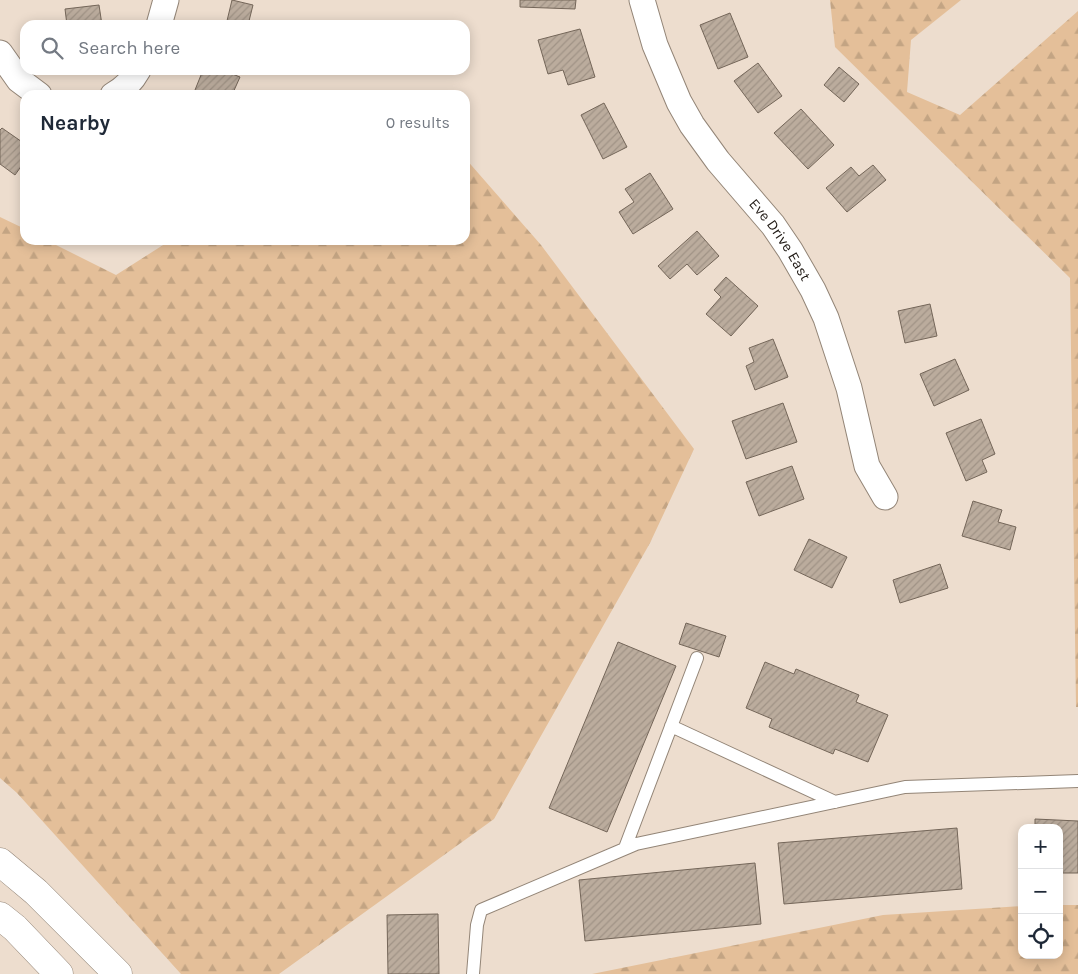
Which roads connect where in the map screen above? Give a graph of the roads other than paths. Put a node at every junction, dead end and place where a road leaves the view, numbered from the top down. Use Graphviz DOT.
graph roads {
  1 [pos="166,0"];
  2 [pos="642,0"];
  3 [pos="160,20"];
  4 [pos="0,53"];
  5 [pos="135,75"];
  6 [pos="32,90"];
  7 [pos="120,90"];
  8 [pos="885,496"];
  9 [pos="697,658"];
  10 [pos="671,726"];
  11 [pos="1078,781"];
  12 [pos="835,802"];
  13 [pos="625,848"];
  14 [pos="0,862"];
  15 [pos="0,916"];
  16 [pos="59,974"];
  17 [pos="118,974"];
  18 [pos="473,974"];
  1 -- 3 [label="street"];
  2 -- 8 [label="street, Eve Drive East"];
  4 -- 6 [label="street"];
  5 -- 7 [label="street"];
  9 -- 10 [label="lane"];
  10 -- 12 [label="lane"];
  10 -- 13 [label="lane"];
  11 -- 12 [label="lane"];
  12 -- 13 [label="lane"];
  13 -- 18 [label="lane"];
  14 -- 17 [label="street"];
  15 -- 16 [label="street"];
}
